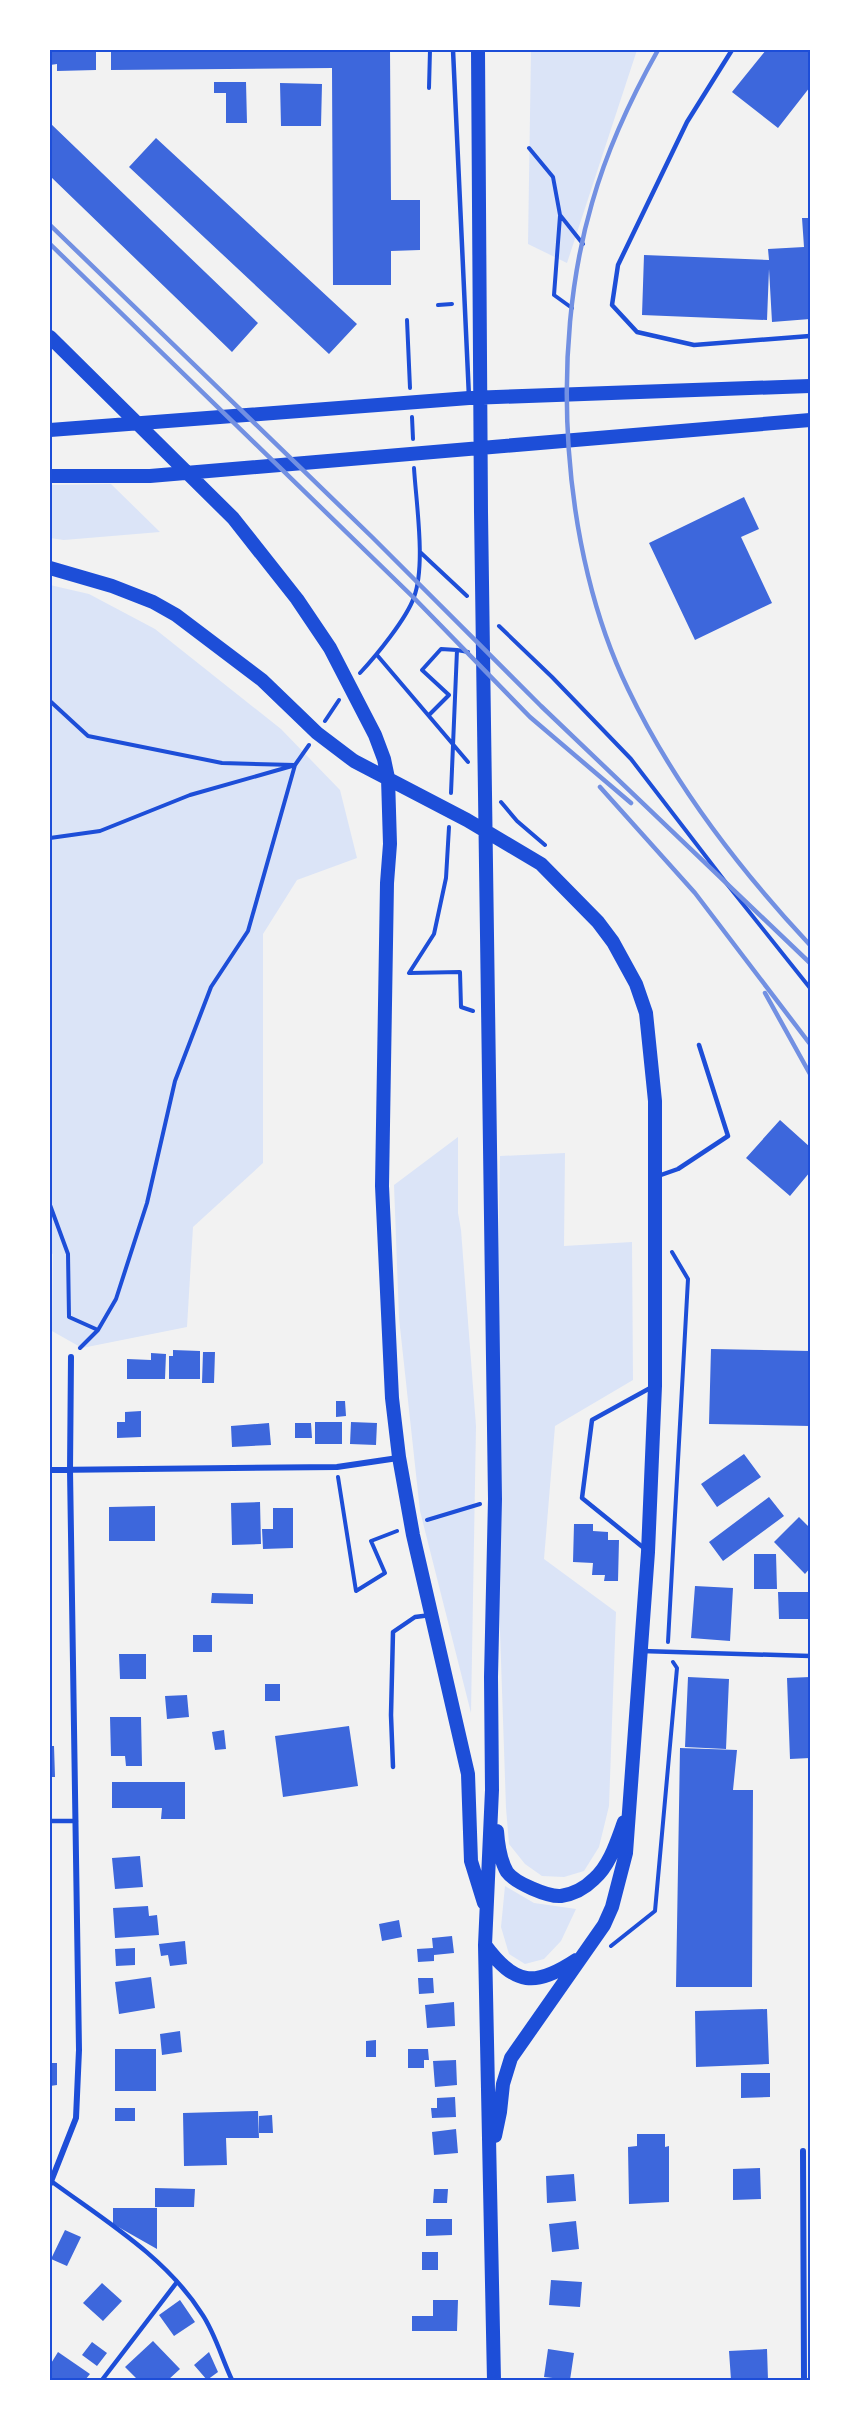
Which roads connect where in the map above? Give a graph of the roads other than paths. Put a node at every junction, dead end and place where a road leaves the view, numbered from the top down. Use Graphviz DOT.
graph roads {
  1 [pos="453,50"];
  2 [pos="478,50"];
  3 [pos="732,50"];
  4 [pos="810,336"];
  5 [pos="50,338"];
  6 [pos="810,386"];
  7 [pos="469,398"];
  8 [pos="810,420"];
  9 [pos="50,430"];
  10 [pos="50,476"];
  11 [pos="50,568"];
  12 [pos="388,778"];
  13 [pos="699,1045"];
  14 [pos="655,1177"];
  15 [pos="71,1357"];
  16 [pos="655,1386"];
  17 [pos="399,1457"];
  18 [pos="50,1470"];
  19 [pos="70,1470"];
  20 [pos="648,1552"];
  21 [pos="433,1615"];
  22 [pos="642,1651"];
  23 [pos="810,1656"];
  24 [pos="393,1767"];
  25 [pos="492,1790"];
  26 [pos="631,1803"];
  27 [pos="50,1821"];
  28 [pos="76,1821"];
  29 [pos="487,1913"];
  30 [pos="485,1945"];
  31 [pos="585,1954"];
  32 [pos="803,2151"];
  33 [pos="490,2157"];
  34 [pos="50,2183"];
  35 [pos="177,2282"];
  36 [pos="102,2380"];
  37 [pos="232,2380"];
  38 [pos="494,2380"];
  39 [pos="804,2380"];
  1 -- 7 [label="lane"];
  2 -- 25 [label="main road"];
  3 -- 4 [label="lane"];
  5 -- 12 [label="main road"];
  6 -- 7 [label="main road"];
  7 -- 9 [label="main road"];
  8 -- 10 [label="main road"];
  11 -- 12 [label="main road"];
  12 -- 14 [label="main road"];
  12 -- 17 [label="main road"];
  13 -- 14 [label="lane"];
  14 -- 16 [label="main road"];
  15 -- 19 [label="street"];
  16 -- 20 [label="main road"];
  16 -- 20 [label="lane"];
  17 -- 19 [label="street"];
  17 -- 21 [label="main road"];
  18 -- 19 [label="street"];
  19 -- 28 [label="street"];
  20 -- 22 [label="main road"];
  21 -- 24 [label="lane"];
  21 -- 29 [label="main road"];
  22 -- 23 [label="lane"];
  22 -- 26 [label="main road"];
  25 -- 26 [label="main road"];
  25 -- 29 [label="main road"];
  26 -- 31 [label="main road"];
  27 -- 28 [label="lane"];
  28 -- 34 [label="street"];
  29 -- 30 [label="main road"];
  30 -- 31 [label="main road"];
  30 -- 33 [label="main road"];
  31 -- 33 [label="main road"];
  32 -- 39 [label="street"];
  33 -- 38 [label="main road"];
  34 -- 35 [label="lane"];
  35 -- 36 [label="lane"];
  35 -- 37 [label="lane"];
}
